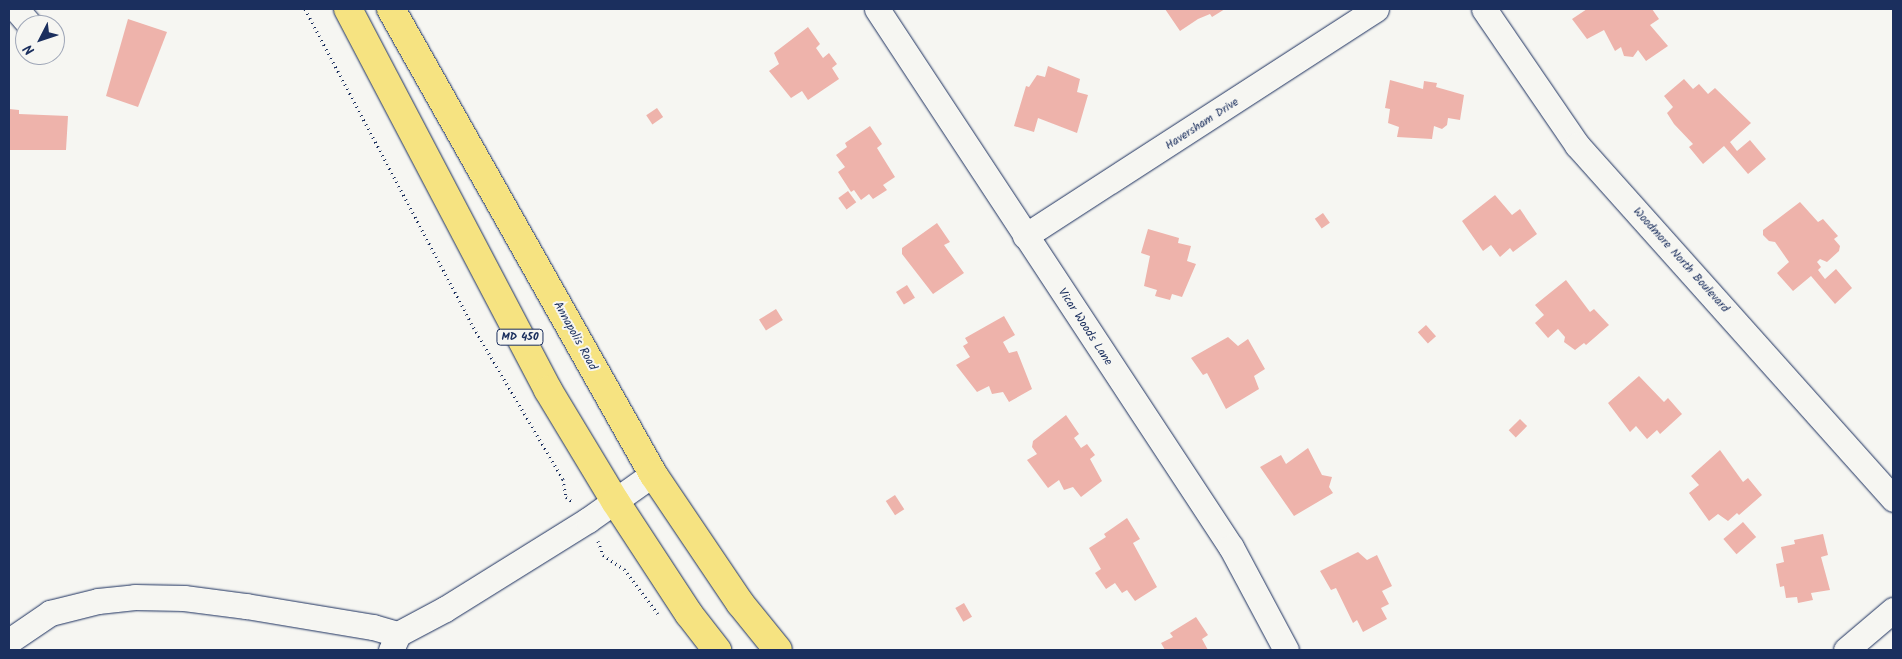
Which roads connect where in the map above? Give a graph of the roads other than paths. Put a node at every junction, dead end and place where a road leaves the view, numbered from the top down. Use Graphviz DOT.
graph roads {
  1 [pos="348,9"];
  2 [pos="391,9"];
  3 [pos="877,9"];
  4 [pos="1376,9"];
  5 [pos="1484,9"];
  6 [pos="1025,236"];
  7 [pos="653,474"];
  8 [pos="1893,499"];
  9 [pos="615,501"];
  10 [pos="1893,610"];
  11 [pos="9,641"];
  12 [pos="394,642"];
  13 [pos="717,650"];
  14 [pos="778,650"];
  15 [pos="1286,650"];
  16 [pos="1846,650"];
  1 -- 9 [label="main road, MD 450"];
  2 -- 7 [label="main road, Annapolis Road"];
  3 -- 6 [label="street, Vicar Woods Lane"];
  4 -- 6 [label="street, Haversham Drive"];
  5 -- 8 [label="street, Woodmore North Boulevard"];
  6 -- 15 [label="street, Vicar Woods Lane"];
  7 -- 9 [label="street"];
  7 -- 14 [label="main road, Annapolis Road"];
  9 -- 12 [label="street"];
  9 -- 13 [label="main road, MD 450"];
  10 -- 16 [label="street"];
  11 -- 12 [label="street"];
}
